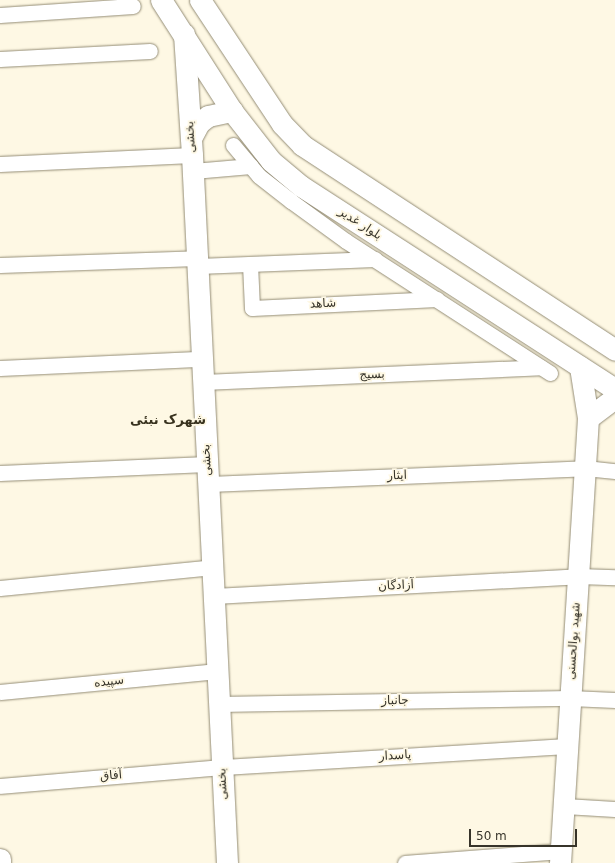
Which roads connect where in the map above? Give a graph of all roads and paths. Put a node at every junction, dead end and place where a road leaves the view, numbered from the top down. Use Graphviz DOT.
graph roads {
  1 [pos="161,0"];
  2 [pos="200,0"];
  3 [pos="133,6"];
  4 [pos="0,15"];
  5 [pos="184,34"];
  6 [pos="150,50"];
  7 [pos="0,59"];
  8 [pos="232,110"];
  9 [pos="233,145"];
  10 [pos="192,155"];
  11 [pos="0,164"];
  12 [pos="251,166"];
  13 [pos="433,230"];
  14 [pos="410,257"];
  15 [pos="375,259"];
  16 [pos="480,261"];
  17 [pos="197,262"];
  18 [pos="250,264"];
  19 [pos="0,265"];
  20 [pos="459,287"];
  21 [pos="437,299"];
  22 [pos="615,350"];
  23 [pos="202,359"];
  24 [pos="580,367"];
  25 [pos="0,368"];
  26 [pos="204,382"];
  27 [pos="615,389"];
  28 [pos="615,398"];
  29 [pos="588,418"];
  30 [pos="207,464"];
  31 [pos="585,468"];
  32 [pos="615,471"];
  33 [pos="0,473"];
  34 [pos="209,484"];
  35 [pos="213,567"];
  36 [pos="578,576"];
  37 [pos="615,577"];
  38 [pos="0,588"];
  39 [pos="214,596"];
  40 [pos="218,671"];
  41 [pos="0,692"];
  42 [pos="570,698"];
  43 [pos="615,700"];
  44 [pos="219,704"];
  45 [pos="567,746"];
  46 [pos="223,767"];
  47 [pos="0,786"];
  48 [pos="564,806"];
  49 [pos="615,808"];
  50 [pos="560,857"];
  51 [pos="0,859"];
  52 [pos="0,863"];
  53 [pos="227,863"];
  54 [pos="405,863"];
  1 -- 5 [label="street, بلوار غدیر"];
  2 -- 13 [label="street"];
  3 -- 4 [label="street"];
  5 -- 8 [label="street, بلوار غدیر"];
  5 -- 10 [label="street, بخشی"];
  6 -- 7 [label="street"];
  8 -- 10 [label="street"];
  8 -- 14 [label="street, بلوار غدیر"];
  9 -- 12 [label="street"];
  10 -- 11 [label="street"];
  10 -- 12 [label="street"];
  10 -- 17 [label="street, بخشی"];
  12 -- 15 [label="street"];
  13 -- 14 [label="street"];
  13 -- 16 [label="street"];
  14 -- 20 [label="street, بلوار غدیر"];
  15 -- 18 [label="street"];
  15 -- 21 [label="street"];
  16 -- 20 [label="street"];
  16 -- 22 [label="street"];
  17 -- 18 [label="street"];
  17 -- 19 [label="street"];
  17 -- 23 [label="street, بخشی"];
  18 -- 21 [label="street, شاهد"];
  20 -- 24 [label="street, بلوار غدیر"];
  21 -- 26 [label="street, بسیج"];
  23 -- 25 [label="street"];
  23 -- 26 [label="street, بخشی"];
  24 -- 27 [label="street, بلوار غدیر"];
  24 -- 29 [label="street, شهید بوالحسنی"];
  26 -- 30 [label="street, بخشی"];
  28 -- 29 [label="street"];
  29 -- 31 [label="street, شهید بوالحسنی"];
  30 -- 33 [label="street"];
  30 -- 34 [label="street, بخشی"];
  31 -- 32 [label="street, ایثار"];
  31 -- 34 [label="street, ایثار"];
  31 -- 36 [label="street, شهید بوالحسنی"];
  34 -- 35 [label="street, بخشی"];
  35 -- 38 [label="street"];
  35 -- 39 [label="street, بخشی"];
  36 -- 37 [label="street, آزادگان"];
  36 -- 39 [label="street, آزادگان"];
  36 -- 42 [label="street, شهید بوالحسنی"];
  39 -- 40 [label="street, بخشی"];
  40 -- 41 [label="street, سپیده"];
  40 -- 44 [label="street, بخشی"];
  42 -- 43 [label="street, جانباز"];
  42 -- 44 [label="street, جانباز"];
  42 -- 45 [label="street, شهید بوالحسنی"];
  44 -- 46 [label="street, بخشی"];
  45 -- 46 [label="street, پاسدار"];
  45 -- 48 [label="street, شهید بوالحسنی"];
  46 -- 47 [label="street, آفاق"];
  46 -- 53 [label="street, بخشی"];
  48 -- 49 [label="street"];
  48 -- 50 [label="street, شهید بوالحسنی"];
  50 -- 54 [label="street"];
  51 -- 52 [label="street"];
}
